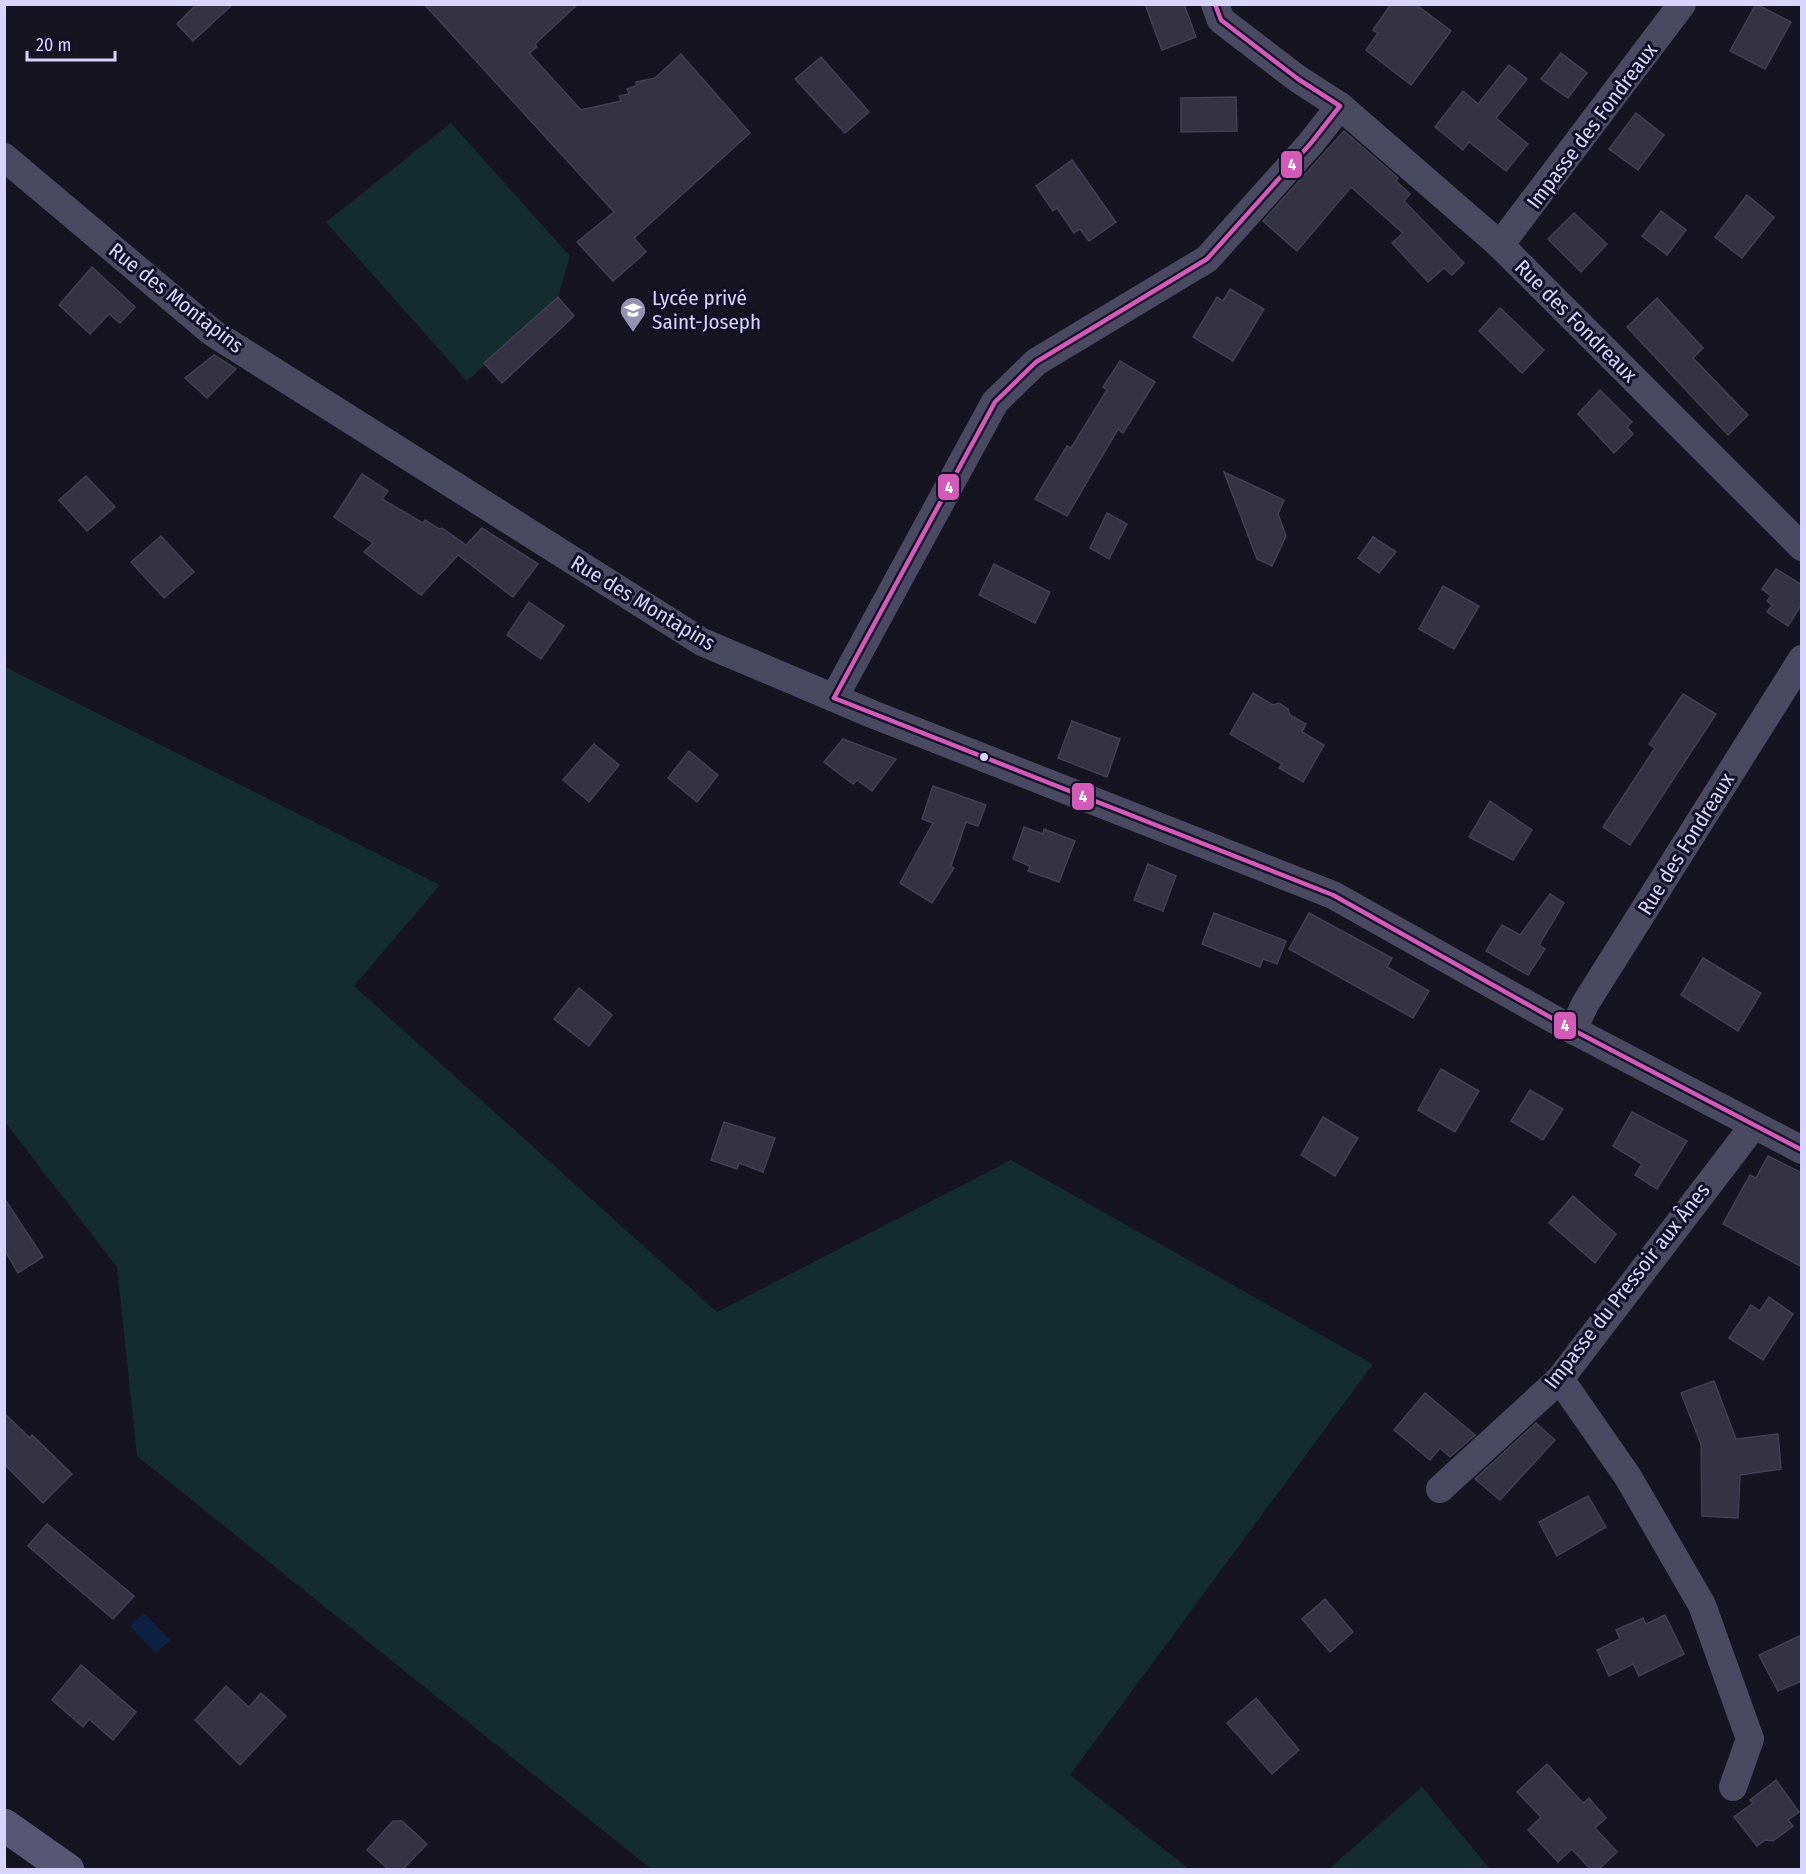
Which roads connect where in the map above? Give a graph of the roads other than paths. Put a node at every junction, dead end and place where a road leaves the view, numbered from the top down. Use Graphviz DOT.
graph roads {
  1 [pos="1215,4"];
  2 [pos="1682,4"];
  3 [pos="1340,106"];
  4 [pos="4,157"];
  5 [pos="1500,245"];
  6 [pos="1802,547"];
  7 [pos="1802,659"];
  8 [pos="834,698"];
  9 [pos="1573,1030"];
  10 [pos="1754,1125"];
  11 [pos="1802,1150"];
  12 [pos="1560,1379"];
  13 [pos="1440,1489"];
  14 [pos="1733,1787"];
  15 [pos="4,1825"];
  16 [pos="68,1869"];
  1 -- 3 [label="street, Rue des Fondreaux"];
  2 -- 5 [label="street, Impasse des Fondreaux"];
  3 -- 5 [label="street, Rue des Fondreaux"];
  3 -- 8 [label="street"];
  4 -- 8 [label="street, Rue des Montapins"];
  5 -- 6 [label="street, Rue des Fondreaux"];
  7 -- 9 [label="street, Rue des Fondreaux"];
  8 -- 9 [label="street, Rue des Montapins"];
  9 -- 10 [label="street, Rue des Montapins"];
  10 -- 11 [label="street, Rue des Montapins"];
  10 -- 12 [label="street, Impasse du Pressoir aux Ânes"];
  12 -- 13 [label="street, Impasse du Pressoir aux Ânes"];
  12 -- 14 [label="street, Impasse du Pressoir aux Ânes"];
  15 -- 16 [label="street"];
}
